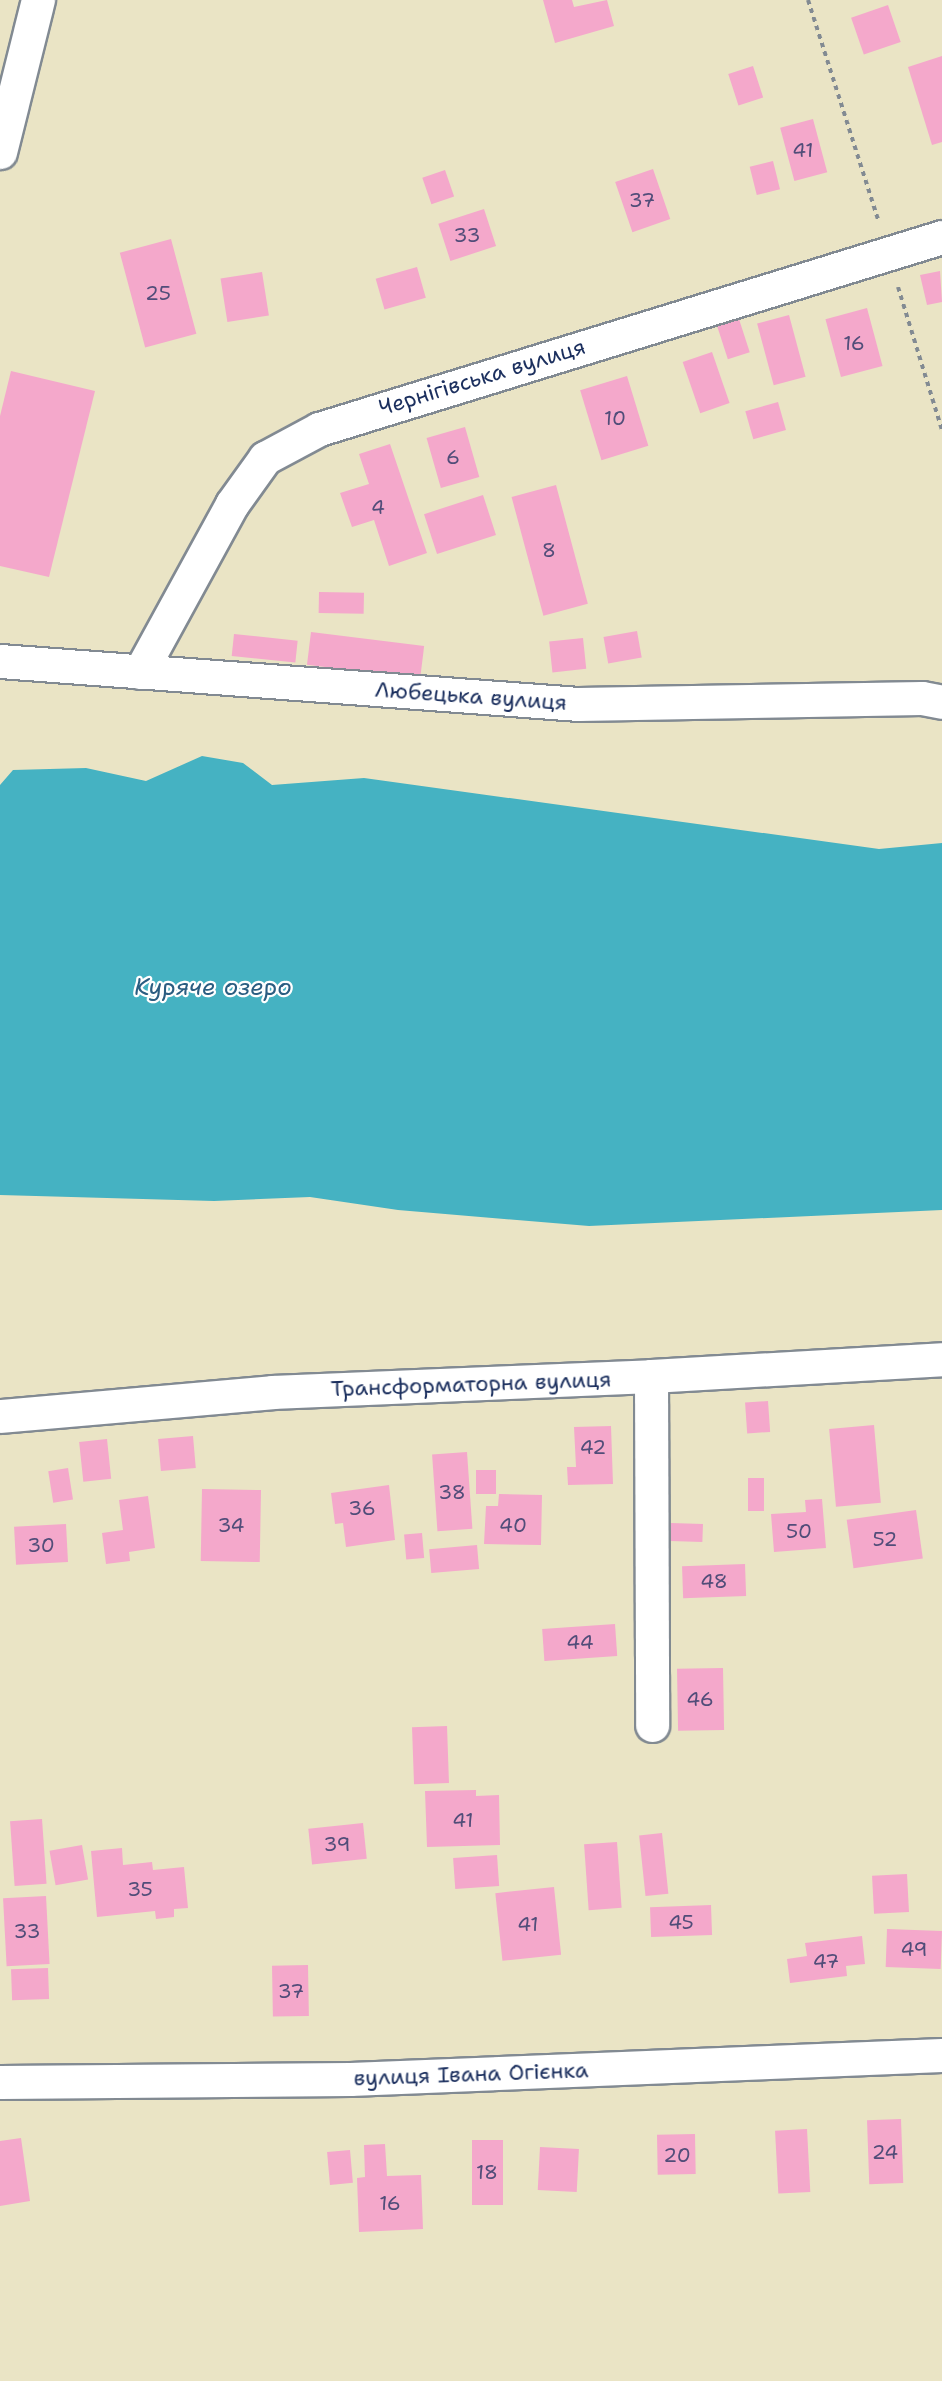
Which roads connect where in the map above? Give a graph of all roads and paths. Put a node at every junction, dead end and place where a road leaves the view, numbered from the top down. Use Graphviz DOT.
graph roads {
  1 [pos="38,0"];
  2 [pos="808,0"];
  3 [pos="0,152"];
  4 [pos="942,237"];
  5 [pos="888,253"];
  6 [pos="942,430"];
  7 [pos="0,661"];
  8 [pos="140,672"];
  9 [pos="942,702"];
  10 [pos="942,1359"];
  11 [pos="651,1376"];
  12 [pos="0,1416"];
  13 [pos="652,1725"];
  14 [pos="942,2055"];
  15 [pos="0,2082"];
  1 -- 3 [label="street"];
  2 -- 5 [label="path"];
  4 -- 5 [label="street, Чернігівська вулиця"];
  5 -- 6 [label="path"];
  5 -- 8 [label="street, Чернігівська вулиця"];
  7 -- 8 [label="street, Любецька вулиця"];
  8 -- 9 [label="street, Любецька вулиця"];
  10 -- 11 [label="street, Трансформаторна вулиця"];
  11 -- 12 [label="street, Трансформаторна вулиця"];
  11 -- 13 [label="street"];
  14 -- 15 [label="street, вулиця Івана Огієнка"];
}
